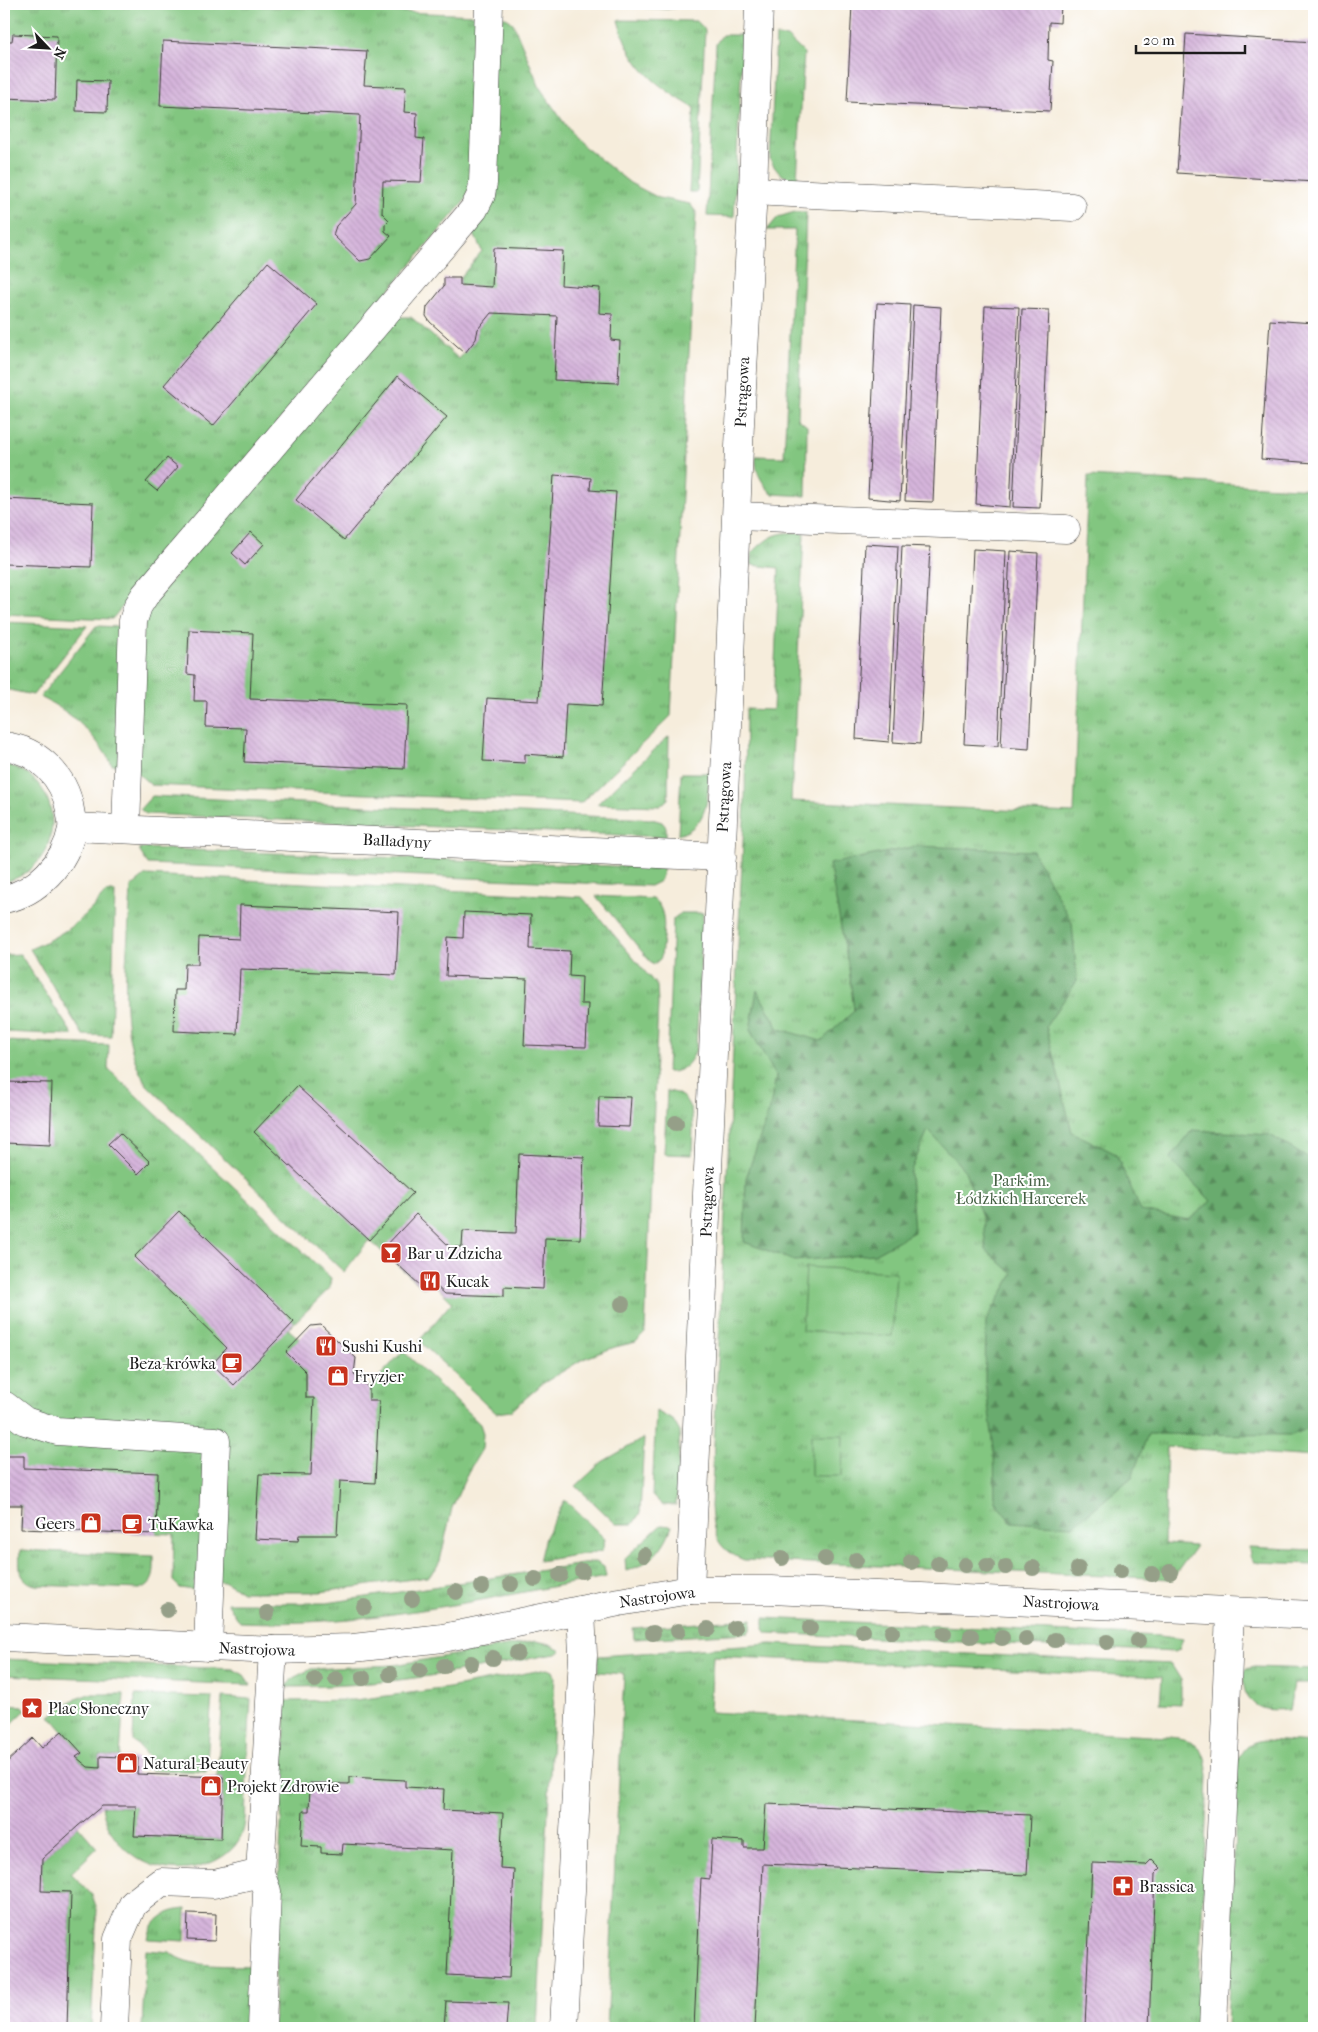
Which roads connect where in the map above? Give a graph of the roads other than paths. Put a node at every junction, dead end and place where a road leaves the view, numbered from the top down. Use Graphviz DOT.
graph roads {
  1 [pos="489,4"];
  2 [pos="759,4"];
  3 [pos="753,191"];
  4 [pos="1072,207"];
  5 [pos="737,516"];
  6 [pos="1066,529"];
  7 [pos="4,746"];
  8 [pos="72,827"];
  9 [pos="126,829"];
  10 [pos="722,857"];
  11 [pos="4,899"];
  12 [pos="4,1405"];
  13 [pos="690,1590"];
  14 [pos="581,1610"];
  15 [pos="1230,1612"];
  16 [pos="1314,1615"];
  17 [pos="4,1637"];
  18 [pos="208,1647"];
  19 [pos="273,1650"];
  20 [pos="260,1873"];
  21 [pos="114,2028"];
  22 [pos="262,2028"];
  23 [pos="564,2028"];
  24 [pos="1213,2028"];
  1 -- 9 [label="street"];
  2 -- 3 [label="street, Pstrągowa"];
  3 -- 4 [label="street"];
  3 -- 5 [label="street, Pstrągowa"];
  5 -- 6 [label="street"];
  5 -- 10 [label="street, Pstrągowa"];
  7 -- 8 [label="street"];
  8 -- 9 [label="street, Balladyny"];
  8 -- 11 [label="street"];
  9 -- 10 [label="street, Balladyny"];
  10 -- 13 [label="street, Pstrągowa"];
  12 -- 18 [label="street"];
  13 -- 14 [label="street, Nastrojowa"];
  13 -- 15 [label="street, Nastrojowa"];
  14 -- 19 [label="street, Nastrojowa"];
  14 -- 23 [label="street"];
  15 -- 16 [label="street, Nastrojowa"];
  15 -- 24 [label="street"];
  17 -- 18 [label="street, Nastrojowa"];
  18 -- 19 [label="street, Nastrojowa"];
  19 -- 20 [label="street"];
  20 -- 21 [label="street"];
  20 -- 22 [label="street"];
}
